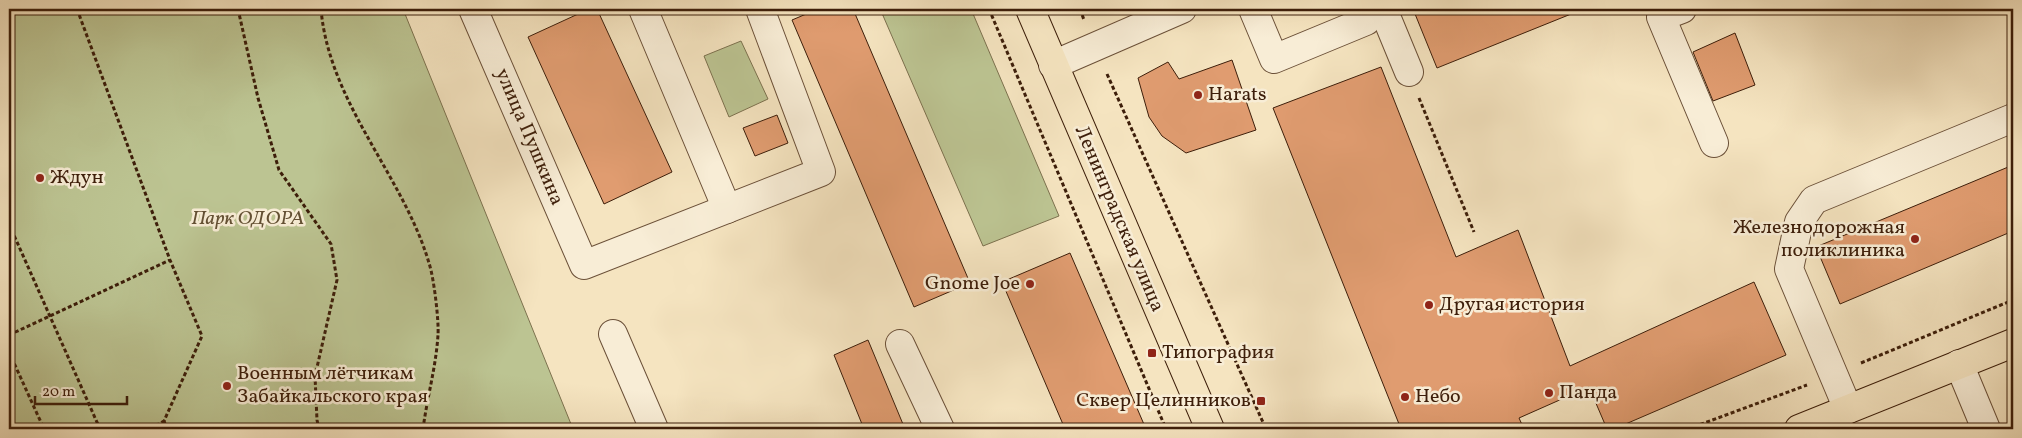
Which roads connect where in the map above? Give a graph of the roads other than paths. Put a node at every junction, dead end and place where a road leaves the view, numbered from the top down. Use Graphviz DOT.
graph roads {
  1 [pos="473,9"];
  2 [pos="643,9"];
  3 [pos="760,9"];
  4 [pos="1030,9"];
  5 [pos="1182,9"];
  6 [pos="1253,9"];
  7 [pos="1682,9"];
  8 [pos="1374,15"];
  9 [pos="1052,65"];
  10 [pos="1409,72"];
  11 [pos="2013,118"];
  12 [pos="1714,143"];
  13 [pos="727,209"];
  14 [pos="613,334"];
  15 [pos="2013,343"];
  16 [pos="900,344"];
  17 [pos="1959,364"];
  18 [pos="1848,408"];
  19 [pos="654,429"];
  20 [pos="940,429"];
  21 [pos="1210,429"];
  22 [pos="1799,429"];
  23 [pos="1986,429"];
  1 -- 13 [label="street, улица Пушкина"];
  2 -- 13 [label="street"];
  3 -- 13 [label="street"];
  4 -- 9 [label="main road, Ленинградская улица"];
  5 -- 9 [label="street"];
  6 -- 8 [label="street"];
  7 -- 12 [label="street"];
  8 -- 10 [label="street"];
  9 -- 21 [label="main road, Ленинградская улица"];
  11 -- 18 [label="street"];
  14 -- 19 [label="street"];
  15 -- 17 [label="main road"];
  16 -- 20 [label="street"];
  17 -- 18 [label="main road"];
  17 -- 23 [label="street"];
  18 -- 22 [label="main road"];
}
